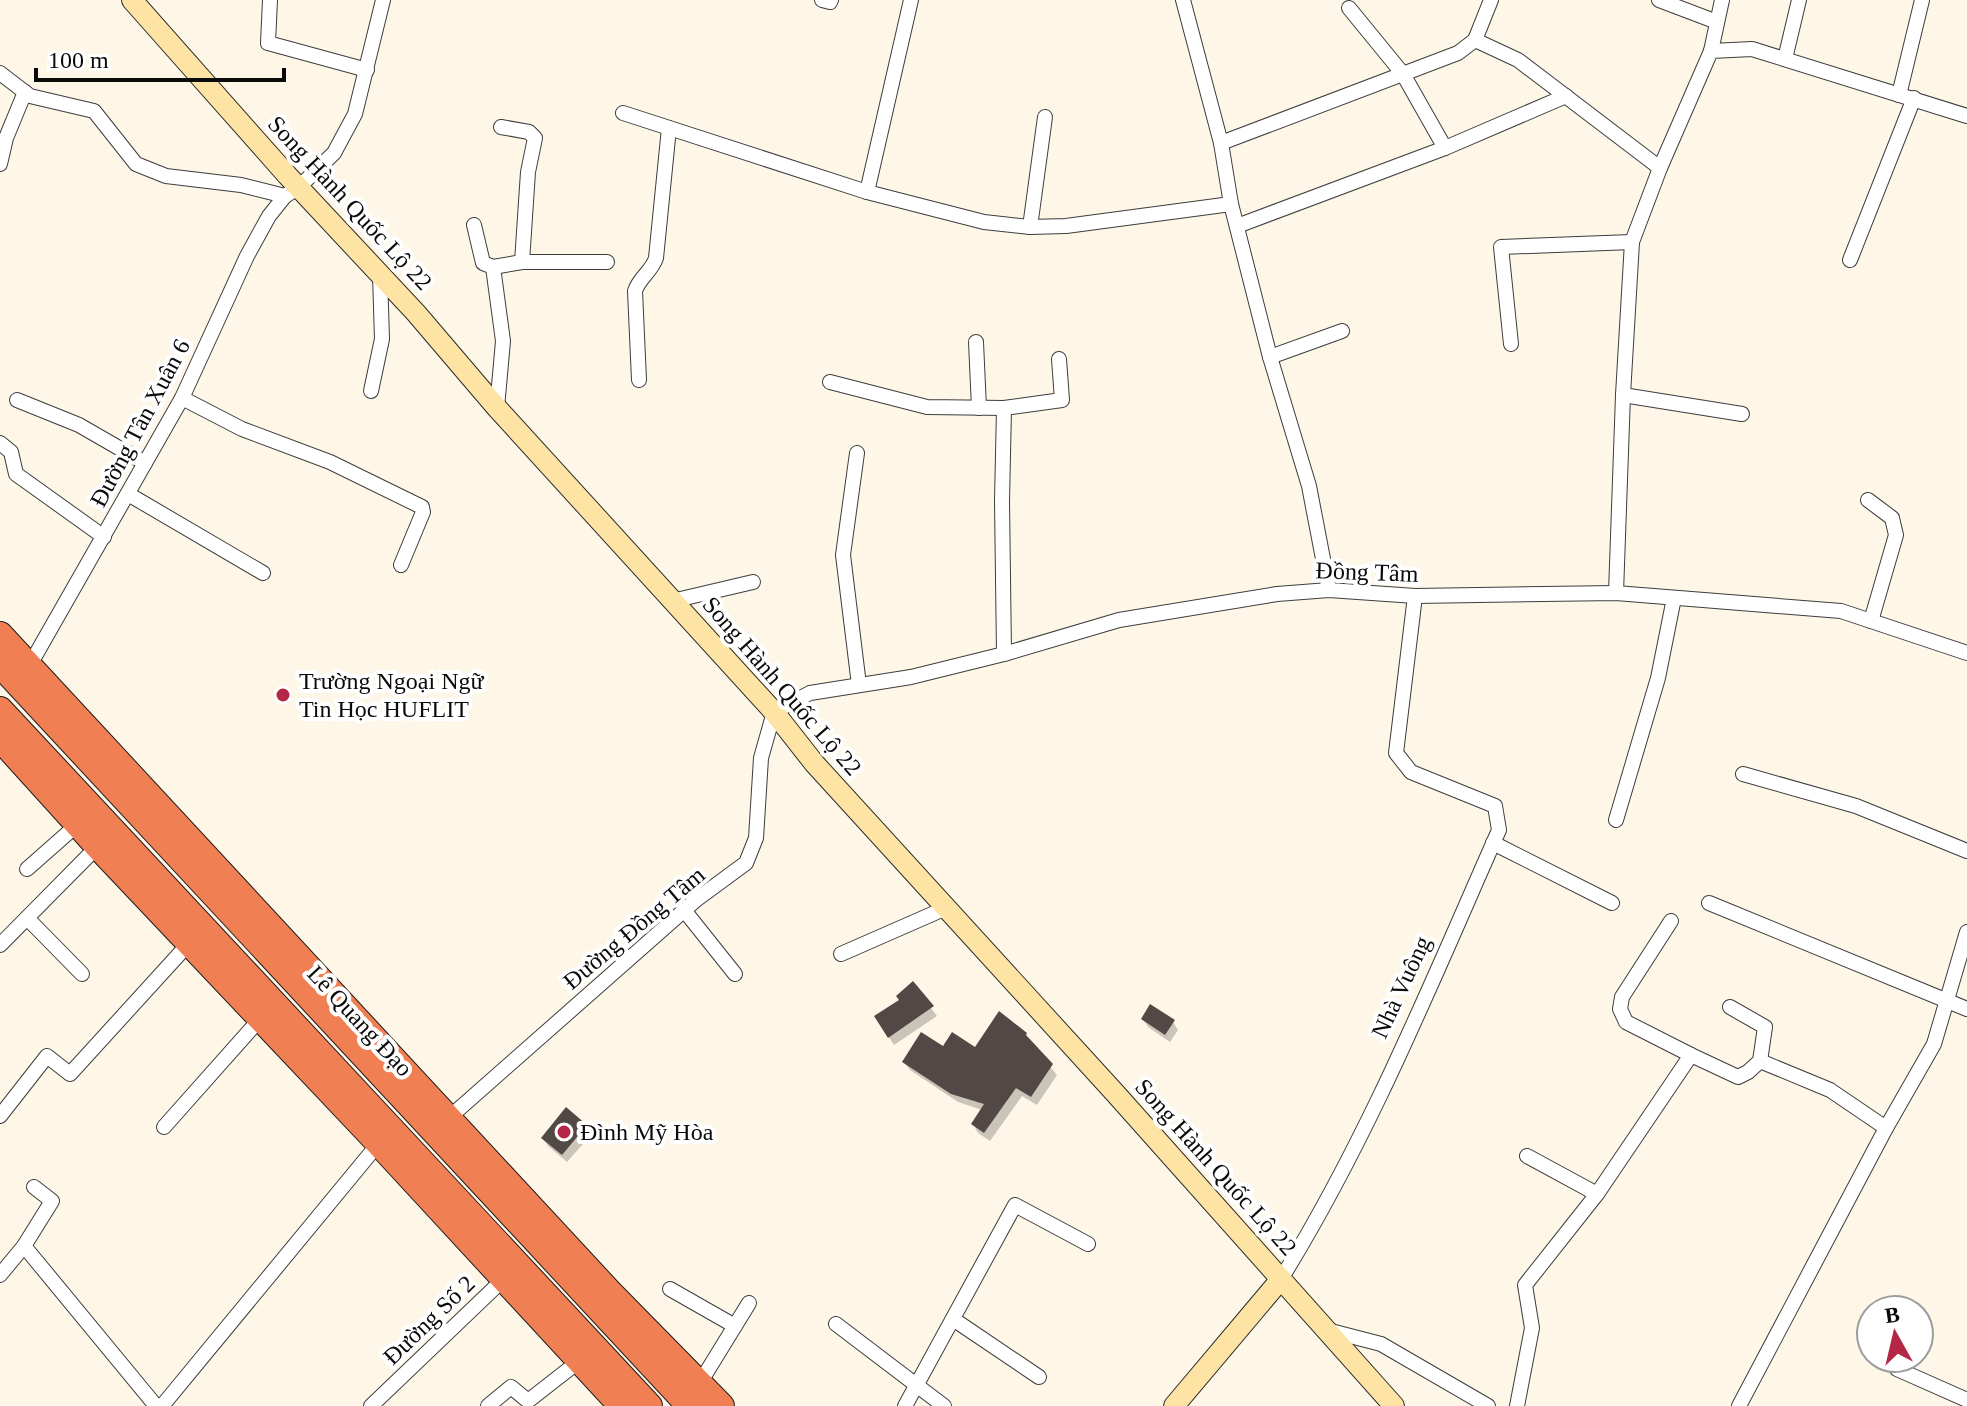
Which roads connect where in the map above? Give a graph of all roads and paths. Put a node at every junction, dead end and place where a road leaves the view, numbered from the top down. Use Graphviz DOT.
graph roads {
  1 [pos="132,0"];
  2 [pos="270,0"];
  3 [pos="383,0"];
  4 [pos="822,0"];
  5 [pos="831,0"];
  6 [pos="911,0"];
  7 [pos="1183,0"];
  8 [pos="1491,0"];
  9 [pos="1659,0"];
  10 [pos="1722,0"];
  11 [pos="1799,0"];
  12 [pos="1922,0"];
  13 [pos="1349,8"];
  14 [pos="1717,22"];
  15 [pos="1475,40"];
  16 [pos="1711,51"];
  17 [pos="1785,59"];
  18 [pos="367,70"];
  19 [pos="0,73"];
  20 [pos="1403,74"];
  21 [pos="25,92"];
  22 [pos="1566,96"];
  23 [pos="1907,96"];
  24 [pos="623,113"];
  25 [pos="1967,116"];
  26 [pos="1045,117"];
  27 [pos="501,127"];
  28 [pos="669,128"];
  29 [pos="1221,143"];
  30 [pos="1445,148"];
  31 [pos="0,164"];
  32 [pos="1660,168"];
  33 [pos="292,191"];
  34 [pos="867,192"];
  35 [pos="1231,204"];
  36 [pos="474,225"];
  37 [pos="1237,226"];
  38 [pos="1030,227"];
  39 [pos="1632,242"];
  40 [pos="1850,260"];
  41 [pos="522,262"];
  42 [pos="607,262"];
  43 [pos="493,267"];
  44 [pos="380,275"];
  45 [pos="1342,331"];
  46 [pos="976,342"];
  47 [pos="1511,344"];
  48 [pos="1270,357"];
  49 [pos="1059,359"];
  50 [pos="639,380"];
  51 [pos="830,382"];
  52 [pos="371,391"];
  53 [pos="1623,395"];
  54 [pos="182,398"];
  55 [pos="17,400"];
  56 [pos="497,408"];
  57 [pos="979,408"];
  58 [pos="1004,408"];
  59 [pos="1742,414"];
  60 [pos="0,443"];
  61 [pos="857,453"];
  62 [pos="145,463"];
  63 [pos="128,494"];
  64 [pos="1868,500"];
  65 [pos="104,537"];
  66 [pos="401,565"];
  67 [pos="263,573"];
  68 [pos="753,582"];
  69 [pos="1329,590"];
  70 [pos="1616,593"];
  71 [pos="1415,596"];
  72 [pos="1674,598"];
  73 [pos="672,601"];
  74 [pos="1871,621"];
  75 [pos="0,635"];
  76 [pos="1967,653"];
  77 [pos="1004,654"];
  78 [pos="0,664"];
  79 [pos="24,675"];
  80 [pos="859,685"];
  81 [pos="0,710"];
  82 [pos="774,712"];
  83 [pos="0,738"];
  84 [pos="1743,774"];
  85 [pos="1616,820"];
  86 [pos="78,824"];
  87 [pos="1493,843"];
  88 [pos="98,846"];
  89 [pos="1967,851"];
  90 [pos="27,869"];
  91 [pos="1612,903"];
  92 [pos="1709,903"];
  93 [pos="946,908"];
  94 [pos="684,910"];
  95 [pos="27,918"];
  96 [pos="1671,921"];
  97 [pos="1967,932"];
  98 [pos="197,936"];
  99 [pos="0,945"];
  100 [pos="841,954"];
  101 [pos="82,974"];
  102 [pos="735,974"];
  103 [pos="1946,999"];
  104 [pos="1730,1007"];
  105 [pos="1967,1009"];
  106 [pos="260,1019"];
  107 [pos="1691,1055"];
  108 [pos="1760,1061"];
  109 [pos="0,1116"];
  110 [pos="442,1124"];
  111 [pos="164,1127"];
  112 [pos="1886,1128"];
  113 [pos="379,1143"];
  114 [pos="1527,1156"];
  115 [pos="34,1187"];
  116 [pos="1597,1194"];
  117 [pos="1088,1244"];
  118 [pos="24,1246"];
  119 [pos="511,1272"];
  120 [pos="0,1275"];
  121 [pos="1281,1279"];
  122 [pos="670,1289"];
  123 [pos="749,1303"];
  124 [pos="953,1319"];
  125 [pos="836,1324"];
  126 [pos="735,1326"];
  127 [pos="1326,1330"];
  128 [pos="578,1362"];
  129 [pos="1908,1374"];
  130 [pos="1039,1377"];
  131 [pos="917,1387"];
  132 [pos="692,1397"];
  133 [pos="1967,1400"];
  134 [pos="156,1406"];
  135 [pos="162,1406"];
  136 [pos="371,1406"];
  137 [pos="488,1406"];
  138 [pos="622,1406"];
  139 [pos="649,1406"];
  140 [pos="721,1406"];
  141 [pos="905,1406"];
  142 [pos="944,1406"];
  143 [pos="1174,1406"];
  144 [pos="1394,1406"];
  145 [pos="1488,1406"];
  146 [pos="1517,1406"];
  147 [pos="1739,1406"];
  1 -- 33 [label="street, Song Hành Quốc Lộ 22"];
  2 -- 18 [label="street"];
  3 -- 18 [label="street, Đường Tân Xuân 6"];
  4 -- 5 [label="street"];
  6 -- 34 [label="street"];
  7 -- 29 [label="street"];
  8 -- 15 [label="street"];
  9 -- 14 [label="street"];
  10 -- 14 [label="street"];
  11 -- 17 [label="street"];
  12 -- 23 [label="street"];
  13 -- 20 [label="street"];
  14 -- 16 [label="street"];
  15 -- 20 [label="street"];
  15 -- 22 [label="street"];
  16 -- 17 [label="street"];
  16 -- 32 [label="street"];
  17 -- 23 [label="street"];
  18 -- 33 [label="street, Đường Tân Xuân 6"];
  19 -- 21 [label="street"];
  20 -- 29 [label="street"];
  20 -- 30 [label="street"];
  21 -- 31 [label="street"];
  21 -- 33 [label="street"];
  22 -- 30 [label="street"];
  22 -- 32 [label="street"];
  23 -- 25 [label="street"];
  23 -- 40 [label="street"];
  24 -- 28 [label="street"];
  26 -- 38 [label="street"];
  27 -- 41 [label="street"];
  28 -- 34 [label="street"];
  28 -- 50 [label="street"];
  29 -- 35 [label="street"];
  30 -- 37 [label="street"];
  32 -- 39 [label="street"];
  33 -- 44 [label="street, Song Hành Quốc Lộ 22"];
  33 -- 54 [label="street, Đường Tân Xuân 6"];
  34 -- 38 [label="street"];
  35 -- 37 [label="street"];
  35 -- 38 [label="street"];
  36 -- 43 [label="street"];
  37 -- 48 [label="street"];
  39 -- 47 [label="street"];
  39 -- 53 [label="street"];
  41 -- 42 [label="street"];
  41 -- 43 [label="street"];
  43 -- 56 [label="street"];
  44 -- 52 [label="street"];
  44 -- 56 [label="street, Song Hành Quốc Lộ 22"];
  45 -- 48 [label="street"];
  46 -- 57 [label="street"];
  48 -- 69 [label="street"];
  49 -- 58 [label="street"];
  51 -- 57 [label="street"];
  53 -- 59 [label="street"];
  53 -- 70 [label="street"];
  54 -- 62 [label="street, Đường Tân Xuân 6"];
  54 -- 66 [label="street"];
  55 -- 62 [label="street"];
  56 -- 73 [label="street, Song Hành Quốc Lộ 22"];
  57 -- 58 [label="street"];
  58 -- 77 [label="street"];
  60 -- 65 [label="street"];
  61 -- 80 [label="street"];
  62 -- 63 [label="street, Đường Tân Xuân 6"];
  63 -- 65 [label="street, Đường Tân Xuân 6"];
  63 -- 67 [label="street"];
  64 -- 74 [label="street"];
  65 -- 79 [label="street, Đường Tân Xuân 6"];
  68 -- 73 [label="street"];
  69 -- 71 [label="street, Đồng Tâm"];
  69 -- 77 [label="street, Đồng Tâm"];
  70 -- 71 [label="street, Đồng Tâm"];
  70 -- 72 [label="street, Đồng Tâm"];
  71 -- 87 [label="street, Nhà Vuông"];
  72 -- 74 [label="street, Đồng Tâm"];
  72 -- 85 [label="street"];
  73 -- 82 [label="street, Song Hành Quốc Lộ 22"];
  74 -- 76 [label="street, Đồng Tâm"];
  75 -- 79 [label="highway, Lê Quang Đạo"];
  77 -- 80 [label="street, Đồng Tâm"];
  78 -- 79 [label="highway, Lê Quang Đạo"];
  79 -- 110 [label="highway, Lê Quang Đạo"];
  80 -- 82 [label="street, Đồng Tâm"];
  81 -- 98 [label="highway"];
  82 -- 93 [label="street, Song Hành Quốc Lộ 22"];
  82 -- 94 [label="street, Đường Đồng Tâm"];
  83 -- 86 [label="highway"];
  84 -- 89 [label="street"];
  86 -- 88 [label="highway"];
  86 -- 90 [label="street"];
  87 -- 91 [label="street"];
  87 -- 121 [label="street, Nhà Vuông"];
  88 -- 95 [label="street"];
  88 -- 98 [label="highway"];
  92 -- 103 [label="street"];
  93 -- 100 [label="street"];
  93 -- 121 [label="street, Song Hành Quốc Lộ 22"];
  94 -- 102 [label="street"];
  94 -- 110 [label="street, Đường Đồng Tâm"];
  95 -- 99 [label="street"];
  95 -- 101 [label="street"];
  96 -- 107 [label="street"];
  97 -- 103 [label="street"];
  98 -- 106 [label="highway"];
  98 -- 109 [label="street"];
  98 -- 119 [label="highway"];
  103 -- 105 [label="street"];
  103 -- 112 [label="street"];
  104 -- 108 [label="street"];
  106 -- 111 [label="street"];
  106 -- 113 [label="highway"];
  107 -- 108 [label="street"];
  107 -- 116 [label="street"];
  108 -- 112 [label="street"];
  110 -- 132 [label="highway, Lê Quang Đạo"];
  112 -- 147 [label="street"];
  113 -- 119 [label="highway"];
  113 -- 135 [label="street"];
  114 -- 116 [label="street"];
  115 -- 118 [label="street"];
  116 -- 146 [label="street"];
  117 -- 124 [label="street"];
  118 -- 120 [label="street"];
  118 -- 134 [label="street"];
  119 -- 128 [label="highway"];
  119 -- 136 [label="street, Đường Số 2"];
  119 -- 139 [label="highway"];
  121 -- 127 [label="street, Song Hành Quốc Lộ 22"];
  121 -- 143 [label="street, Nhà Vuông"];
  122 -- 126 [label="street"];
  123 -- 126 [label="street"];
  124 -- 130 [label="street"];
  124 -- 131 [label="street"];
  125 -- 131 [label="street"];
  126 -- 132 [label="street"];
  127 -- 144 [label="street, Song Hành Quốc Lộ 22"];
  127 -- 145 [label="street"];
  128 -- 137 [label="street"];
  128 -- 138 [label="highway"];
  129 -- 133 [label="street"];
  131 -- 141 [label="street"];
  131 -- 142 [label="street"];
  132 -- 140 [label="highway, Lê Quang Đạo"];
}
